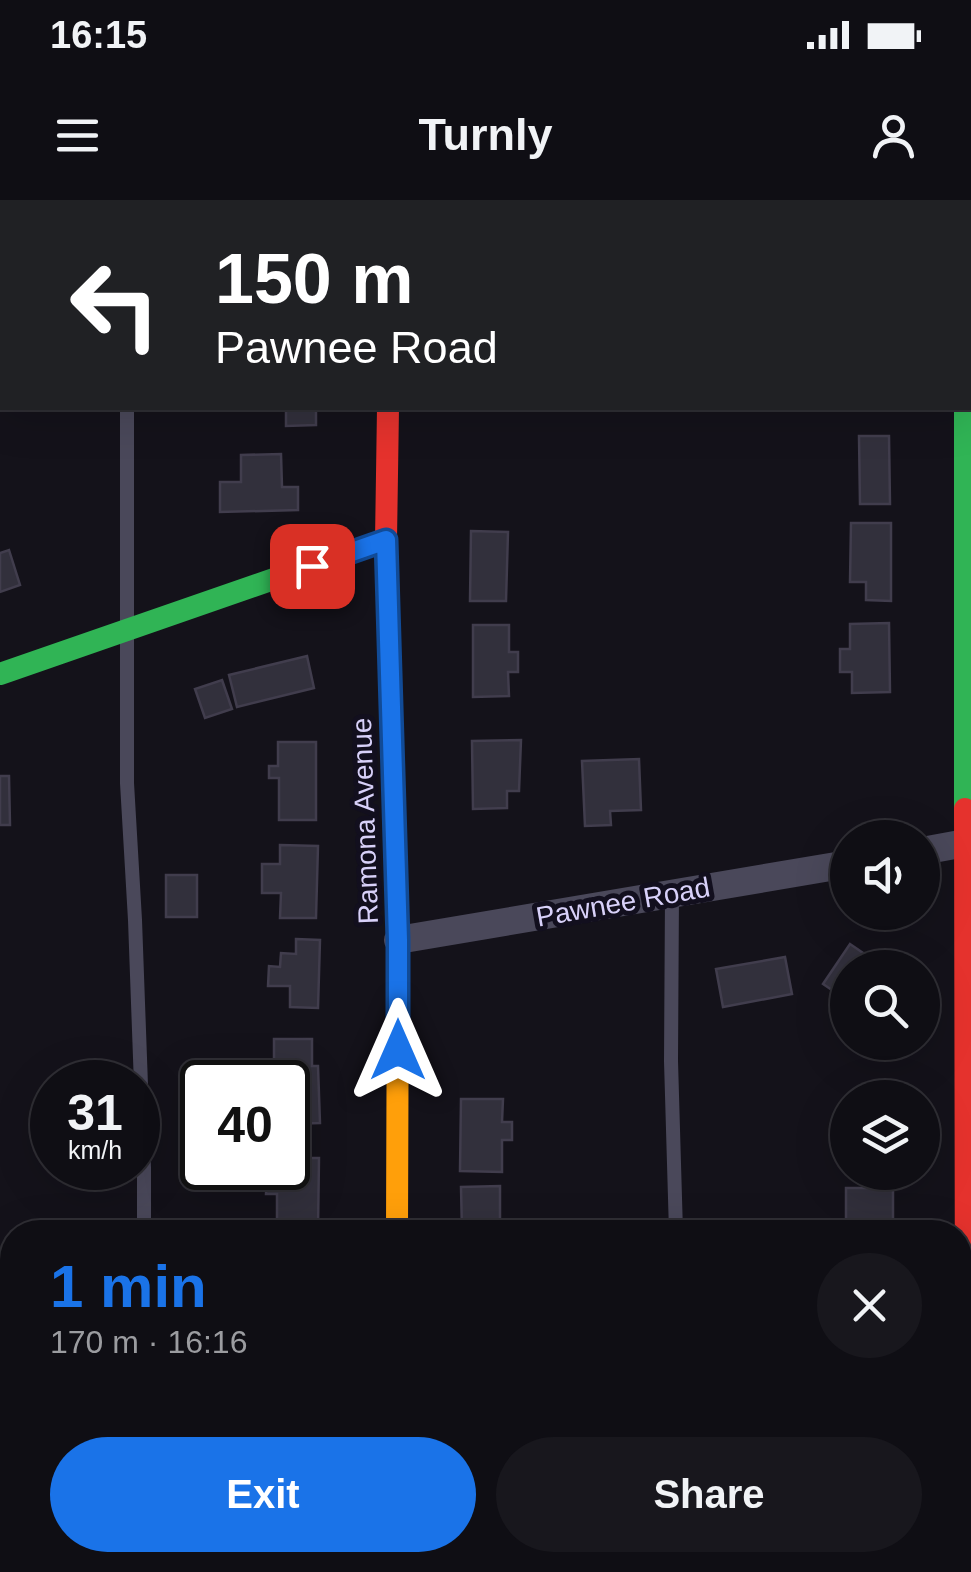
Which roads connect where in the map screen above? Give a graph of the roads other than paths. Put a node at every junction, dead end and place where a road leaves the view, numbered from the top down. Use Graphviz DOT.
graph roads {
  1 [pos="127,410"];
  2 [pos="388,410"];
  3 [pos="965,410"];
  4 [pos="386,540"];
  5 [pos="125,631"];
  6 [pos="0,674"];
  7 [pos="969,842"];
  8 [pos="940,847"];
  9 [pos="830,867"];
  10 [pos="672,894"];
  11 [pos="398,940"];
  12 [pos="144,1220"];
  13 [pos="397,1220"];
  14 [pos="676,1220"];
  15 [pos="967,1220"];
  1 -- 5 [label="lane"];
  2 -- 4 [label="street, Ramona Avenue"];
  3 -- 7 [label="street"];
  4 -- 5 [label="street"];
  4 -- 11 [label="street, Ramona Avenue"];
  5 -- 6 [label="street"];
  5 -- 12 [label="lane"];
  7 -- 8 [label="street"];
  7 -- 15 [label="street"];
  9 -- 10 [label="street, Pawnee Road"];
  10 -- 11 [label="street, Pawnee Road"];
  10 -- 14 [label="lane"];
  11 -- 13 [label="street, Ramona Avenue"];
}
